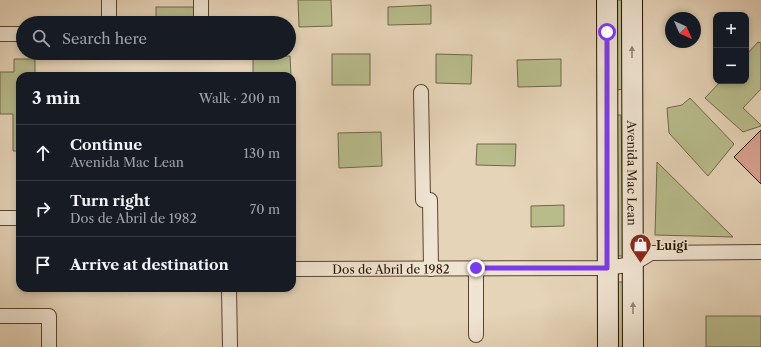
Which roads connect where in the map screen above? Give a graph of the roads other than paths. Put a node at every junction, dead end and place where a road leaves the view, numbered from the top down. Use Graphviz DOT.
graph roads {
  1 [pos="109,0"];
  2 [pos="201,0"];
  3 [pos="607,0"];
  4 [pos="632,0"];
  5 [pos="109,16"];
  6 [pos="201,16"];
  7 [pos="0,34"];
  8 [pos="16,34"];
  9 [pos="632,91"];
  10 [pos="421,92"];
  11 [pos="607,107"];
  12 [pos="0,218"];
  13 [pos="16,218"];
  14 [pos="761,252"];
  15 [pos="633,264"];
  16 [pos="476,268"];
  17 [pos="607,268"];
  18 [pos="296,269"];
  19 [pos="431,269"];
  20 [pos="229,292"];
  21 [pos="0,316"];
  22 [pos="476,334"];
  23 [pos="49,347"];
  24 [pos="230,347"];
  25 [pos="608,347"];
  26 [pos="633,347"];
  1 -- 5 [label="street"];
  2 -- 6 [label="street"];
  3 -- 11 [label="main road"];
  9 -- 4 [label="main road, Avenida Mac Lean, one-way"];
  7 -- 8 [label="street"];
  9 -- 11 [label="street"];
  9 -- 15 [label="main road, Avenida Mac Lean"];
  10 -- 19 [label="street"];
  11 -- 17 [label="main road"];
  12 -- 13 [label="street"];
  14 -- 15 [label="street"];
  15 -- 17 [label="street, Dos de Abril de 1982"];
  26 -- 15 [label="main road, Avenida Mac Lean, one-way"];
  16 -- 17 [label="street, Dos de Abril de 1982"];
  16 -- 19 [label="street, Dos de Abril de 1982"];
  16 -- 22 [label="street"];
  17 -- 25 [label="main road"];
  18 -- 19 [label="street, Dos de Abril de 1982"];
  20 -- 24 [label="street"];
  21 -- 23 [label="street"];
}
